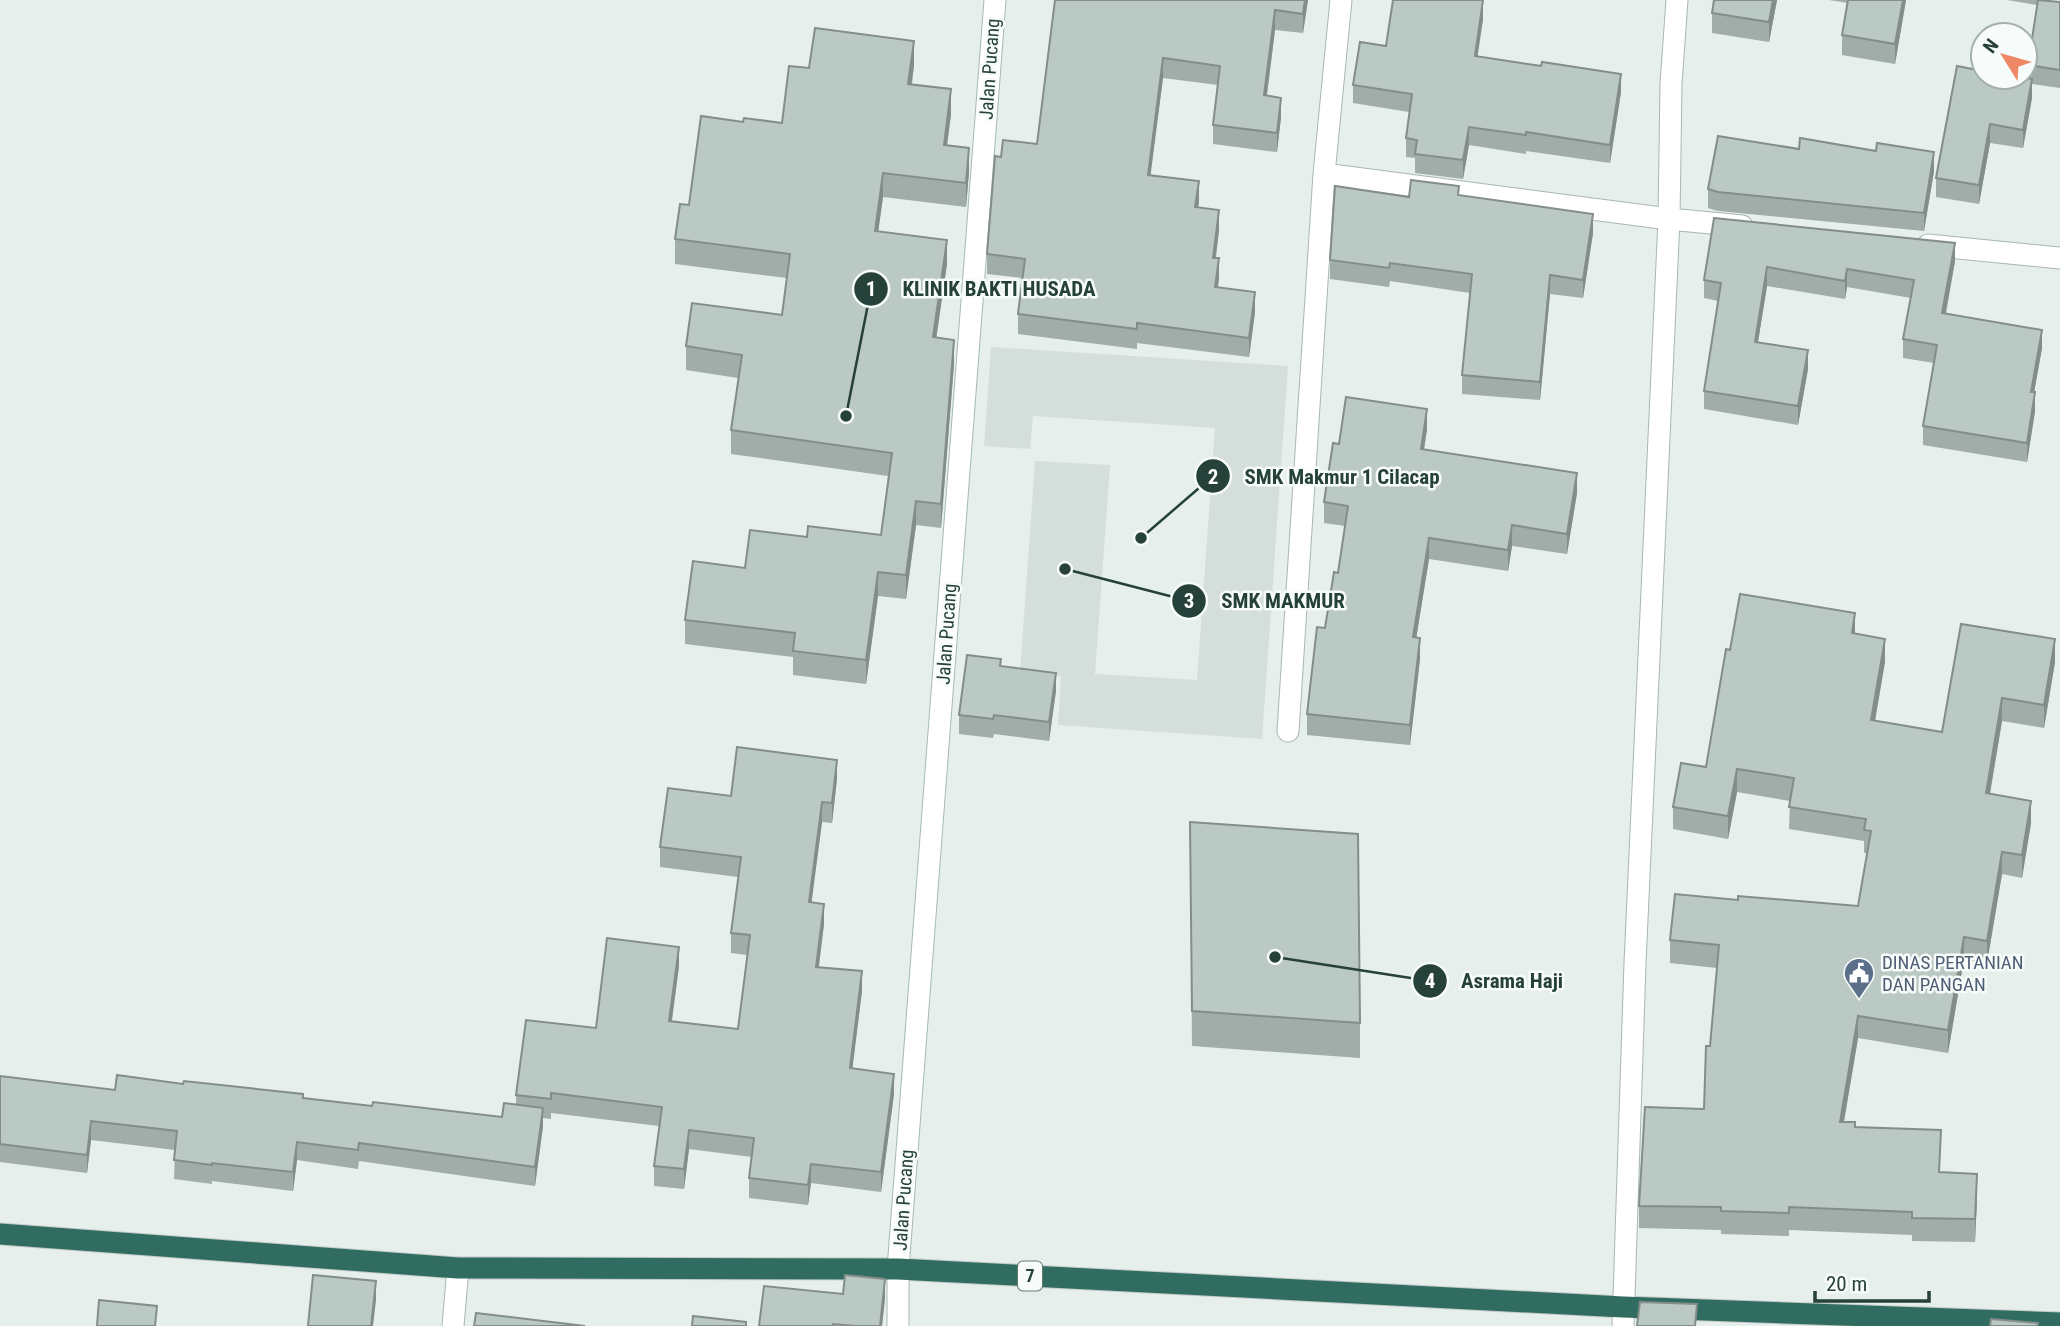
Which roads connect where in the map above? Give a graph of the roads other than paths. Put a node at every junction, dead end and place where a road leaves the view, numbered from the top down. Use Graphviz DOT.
graph roads {
  1 [pos="995,0"];
  2 [pos="1340,0"];
  3 [pos="1676,0"];
  4 [pos="1324,174"];
  5 [pos="1669,219"];
  6 [pos="1763,228"];
  7 [pos="1912,243"];
  8 [pos="2060,258"];
  9 [pos="1288,731"];
  10 [pos="0,1234"];
  11 [pos="458,1268"];
  12 [pos="898,1269"];
  13 [pos="1623,1317"];
  14 [pos="2060,1323"];
  15 [pos="453,1326"];
  16 [pos="898,1326"];
  1 -- 12 [label="street, Jalan Pucang"];
  2 -- 4 [label="street"];
  3 -- 5 [label="street"];
  4 -- 5 [label="street"];
  4 -- 9 [label="street"];
  5 -- 6 [label="street"];
  5 -- 13 [label="street"];
  7 -- 8 [label="street"];
  10 -- 11 [label="highway, 7"];
  11 -- 12 [label="highway, 7"];
  11 -- 15 [label="street"];
  12 -- 13 [label="highway, 7"];
  12 -- 16 [label="street, Jalan Pucang"];
  13 -- 14 [label="highway, 7"];
}
